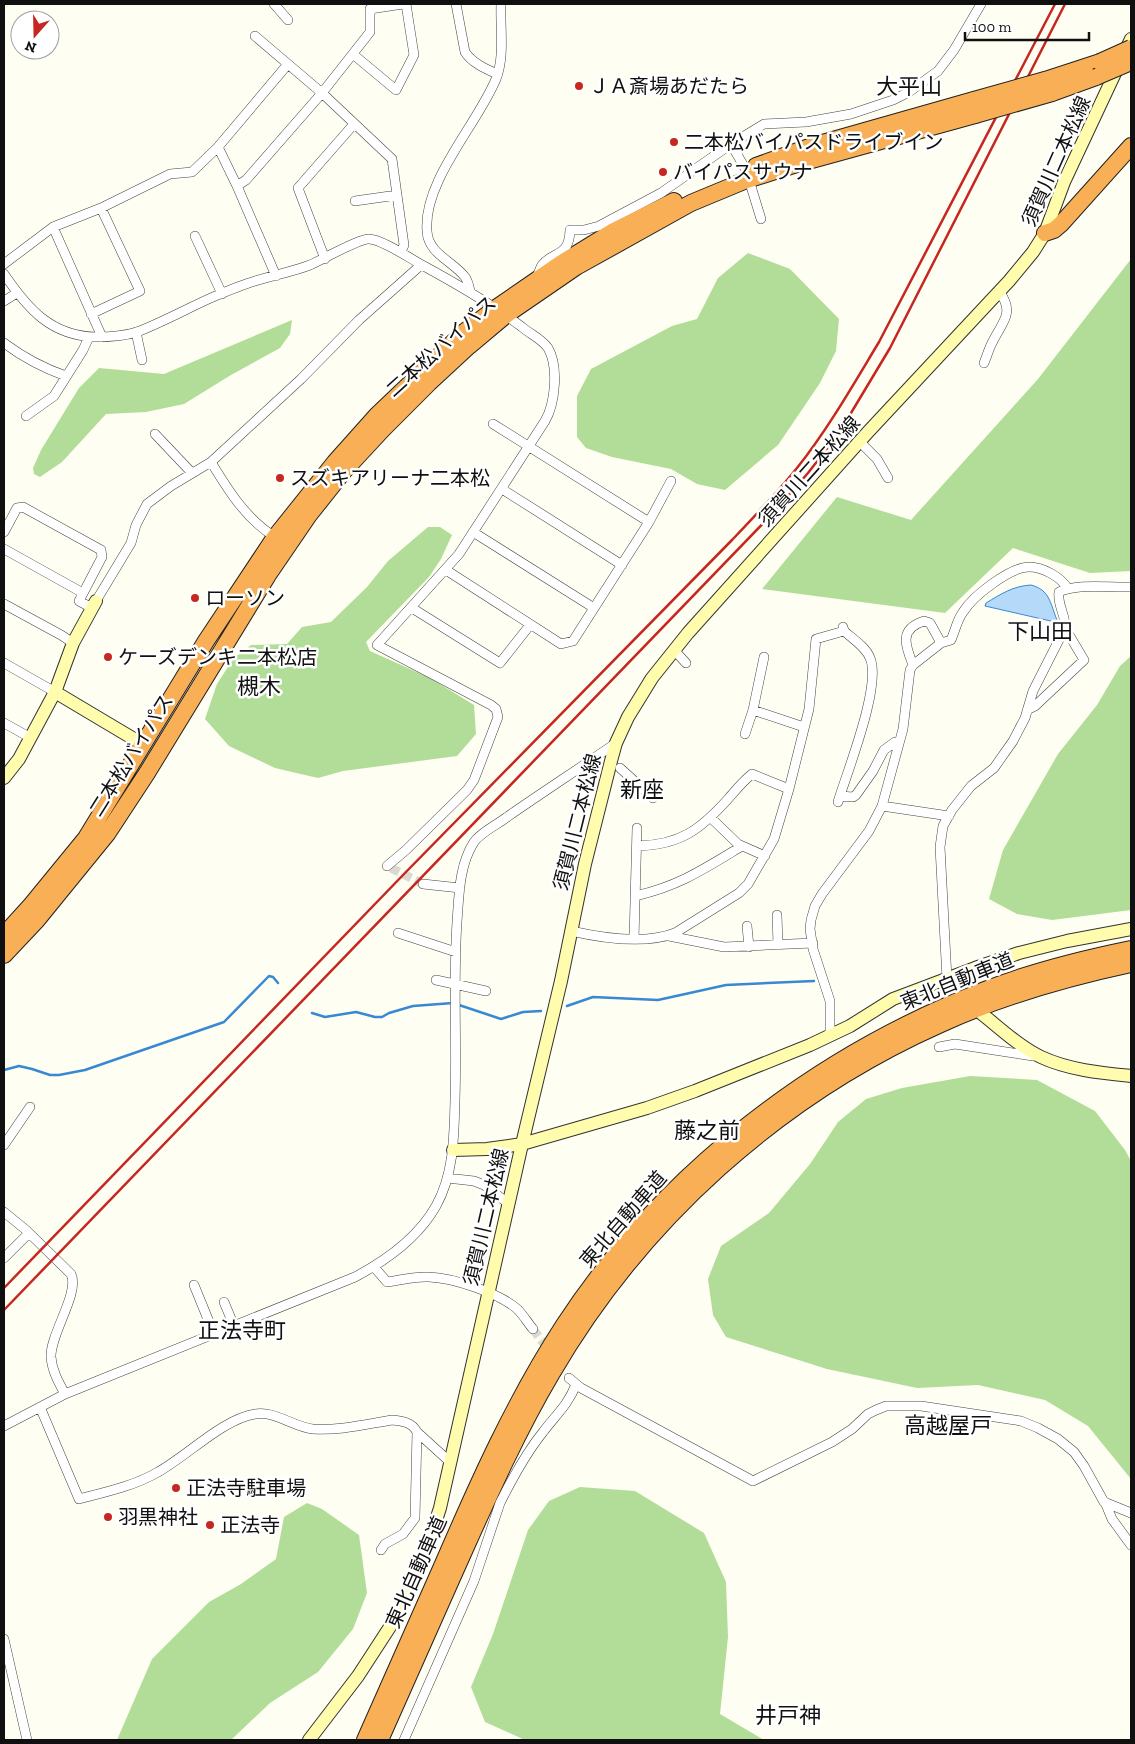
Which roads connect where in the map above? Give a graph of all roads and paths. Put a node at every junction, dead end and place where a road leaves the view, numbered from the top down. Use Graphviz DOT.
graph roads {
  1 [pos="274,4"];
  2 [pos="400,4"];
  3 [pos="456,4"];
  4 [pos="501,4"];
  5 [pos="981,4"];
  6 [pos="370,6"];
  7 [pos="288,20"];
  8 [pos="255,36"];
  9 [pos="1131,39"];
  10 [pos="1131,48"];
  11 [pos="354,55"];
  12 [pos="1131,62"];
  13 [pos="288,64"];
  14 [pos="1098,69"];
  15 [pos="497,74"];
  16 [pos="322,93"];
  17 [pos="354,124"];
  18 [pos="731,144"];
  19 [pos="1131,146"];
  20 [pos="218,147"];
  21 [pos="748,174"];
  22 [pos="237,186"];
  23 [pos="396,194"];
  24 [pos="355,201"];
  25 [pos="101,208"];
  26 [pos="761,219"];
  27 [pos="53,227"];
  28 [pos="1045,233"];
  29 [pos="195,236"];
  30 [pos="401,252"];
  31 [pos="326,258"];
  32 [pos="4,264"];
  33 [pos="421,264"];
  34 [pos="4,274"];
  35 [pos="276,276"];
  36 [pos="535,282"];
  37 [pos="470,291"];
  38 [pos="999,292"];
  39 [pos="17,293"];
  40 [pos="222,294"];
  41 [pos="4,301"];
  42 [pos="501,311"];
  43 [pos="91,314"];
  44 [pos="136,332"];
  45 [pos="89,337"];
  46 [pos="102,337"];
  47 [pos="4,343"];
  48 [pos="142,360"];
  49 [pos="984,363"];
  50 [pos="66,376"];
  51 [pos="26,416"];
  52 [pos="493,424"];
  53 [pos="155,434"];
  54 [pos="860,442"];
  55 [pos="528,447"];
  56 [pos="211,462"];
  57 [pos="192,473"];
  58 [pos="888,478"];
  59 [pos="670,481"];
  60 [pos="502,489"];
  61 [pos="649,522"];
  62 [pos="4,532"];
  63 [pos="473,532"];
  64 [pos="274,536"];
  65 [pos="4,549"];
  66 [pos="622,565"];
  67 [pos="446,570"];
  68 [pos="1131,588"];
  69 [pos="1068,589"];
  70 [pos="83,593"];
  71 [pos="4,604"];
  72 [pos="94,604"];
  73 [pos="412,608"];
  74 [pos="594,608"];
  75 [pos="530,625"];
  76 [pos="1065,628"];
  77 [pos="73,643"];
  78 [pos="941,643"];
  79 [pos="674,650"];
  80 [pos="764,657"];
  81 [pos="4,663"];
  82 [pos="686,663"];
  83 [pos="913,665"];
  84 [pos="55,692"];
  85 [pos="753,710"];
  86 [pos="1027,710"];
  87 [pos="4,723"];
  88 [pos="804,727"];
  89 [pos="745,734"];
  90 [pos="31,738"];
  91 [pos="900,742"];
  92 [pos="616,743"];
  93 [pos="144,745"];
  94 [pos="620,768"];
  95 [pos="4,778"];
  96 [pos="789,789"];
  97 [pos="653,798"];
  98 [pos="882,806"];
  99 [pos="949,816"];
  100 [pos="710,818"];
  101 [pos="637,828"];
  102 [pos="637,846"];
  103 [pos="742,846"];
  104 [pos="765,856"];
  105 [pos="387,866"];
  106 [pos="423,884"];
  107 [pos="460,888"];
  108 [pos="635,896"];
  109 [pos="777,915"];
  110 [pos="747,926"];
  111 [pos="1131,929"];
  112 [pos="571,931"];
  113 [pos="398,933"];
  114 [pos="4,935"];
  115 [pos="668,936"];
  116 [pos="634,938"];
  117 [pos="813,943"];
  118 [pos="778,945"];
  119 [pos="749,947"];
  120 [pos="1131,949"];
  121 [pos="456,952"];
  122 [pos="4,955"];
  123 [pos="1131,964"];
  124 [pos="436,980"];
  125 [pos="944,984"];
  126 [pos="456,985"];
  127 [pos="486,991"];
  128 [pos="982,1014"];
  129 [pos="830,1035"];
  130 [pos="940,1047"];
  131 [pos="1041,1057"];
  132 [pos="1131,1076"];
  133 [pos="30,1107"];
  134 [pos="522,1144"];
  135 [pos="4,1145"];
  136 [pos="453,1150"];
  137 [pos="447,1178"];
  138 [pos="509,1204"];
  139 [pos="4,1212"];
  140 [pos="28,1234"];
  141 [pos="4,1258"];
  142 [pos="374,1267"];
  143 [pos="194,1285"];
  144 [pos="488,1292"];
  145 [pos="224,1302"];
  146 [pos="234,1326"];
  147 [pos="533,1329"];
  148 [pos="214,1334"];
  149 [pos="569,1378"];
  150 [pos="576,1384"];
  151 [pos="65,1394"];
  152 [pos="40,1407"];
  153 [pos="4,1426"];
  154 [pos="416,1432"];
  155 [pos="450,1462"];
  156 [pos="1104,1502"];
  157 [pos="1131,1513"];
  158 [pos="1131,1545"];
  159 [pos="381,1550"];
  160 [pos="4,1639"];
  161 [pos="27,1740"];
  162 [pos="310,1740"];
  163 [pos="365,1740"];
  164 [pos="380,1740"];
  165 [pos="404,1740"];
  1 -- 7 [label="street"];
  2 -- 6 [label="street"];
  2 -- 11 [label="street"];
  3 -- 15 [label="street"];
  4 -- 15 [label="street"];
  5 -- 18 [label="street"];
  6 -- 11 [label="street"];
  8 -- 13 [label="street"];
  9 -- 28 [label="main road, 須賀川二本松線"];
  10 -- 14 [label="highway, 二本松バイパス, bridge"];
  11 -- 16 [label="street"];
  12 -- 14 [label="highway, 二本松バイパス, bridge"];
  13 -- 16 [label="street"];
  13 -- 20 [label="street"];
  14 -- 21 [label="highway, 二本松バイパス, bridge"];
  15 -- 37 [label="street"];
  16 -- 17 [label="street"];
  16 -- 22 [label="street"];
  17 -- 23 [label="street"];
  17 -- 31 [label="street"];
  18 -- 21 [label="street"];
  18 -- 36 [label="street"];
  19 -- 28 [label="highway"];
  20 -- 22 [label="street"];
  20 -- 25 [label="street"];
  21 -- 26 [label="street"];
  21 -- 36 [label="highway, 二本松バイパス"];
  21 -- 42 [label="highway, 二本松バイパス"];
  22 -- 35 [label="street"];
  23 -- 24 [label="street"];
  23 -- 30 [label="street"];
  25 -- 27 [label="street"];
  25 -- 43 [label="street"];
  27 -- 32 [label="street"];
  27 -- 43 [label="street"];
  28 -- 38 [label="main road, 須賀川二本松線"];
  29 -- 40 [label="street"];
  30 -- 31 [label="street"];
  30 -- 33 [label="street"];
  31 -- 35 [label="street"];
  33 -- 37 [label="street"];
  33 -- 56 [label="street"];
  34 -- 39 [label="street"];
  35 -- 40 [label="street"];
  36 -- 42 [label="highway, 二本松バイパス"];
  37 -- 42 [label="street"];
  38 -- 49 [label="street"];
  38 -- 54 [label="main road, 須賀川二本松線"];
  39 -- 41 [label="street"];
  39 -- 45 [label="street"];
  40 -- 44 [label="street"];
  42 -- 55 [label="street"];
  42 -- 64 [label="highway, 二本松バイパス"];
  42 -- 122 [label="highway, 二本松バイパス"];
  43 -- 46 [label="street"];
  44 -- 46 [label="street"];
  44 -- 48 [label="street"];
  45 -- 46 [label="street"];
  45 -- 50 [label="street"];
  47 -- 50 [label="street"];
  50 -- 51 [label="street"];
  52 -- 55 [label="street"];
  53 -- 57 [label="street"];
  54 -- 58 [label="street"];
  54 -- 79 [label="main road, 須賀川二本松線"];
  55 -- 60 [label="street"];
  55 -- 61 [label="street"];
  56 -- 57 [label="street"];
  56 -- 64 [label="street"];
  57 -- 72 [label="street"];
  59 -- 61 [label="street"];
  60 -- 63 [label="street"];
  60 -- 66 [label="street"];
  61 -- 66 [label="street"];
  62 -- 70 [label="street"];
  63 -- 67 [label="street"];
  63 -- 74 [label="street"];
  64 -- 93 [label="highway, 二本松バイパス"];
  65 -- 70 [label="street"];
  66 -- 74 [label="street"];
  67 -- 73 [label="street"];
  67 -- 75 [label="street"];
  68 -- 69 [label="street"];
  69 -- 76 [label="street"];
  69 -- 78 [label="street"];
  70 -- 72 [label="street"];
  71 -- 77 [label="street"];
  72 -- 77 [label="main road"];
  73 -- 75 [label="street"];
  73 -- 105 [label="street"];
  74 -- 75 [label="street"];
  76 -- 86 [label="street"];
  76 -- 86 [label="street"];
  77 -- 84 [label="main road"];
  78 -- 83 [label="street"];
  78 -- 83 [label="street"];
  79 -- 82 [label="street"];
  79 -- 92 [label="main road, 須賀川二本松線"];
  80 -- 85 [label="street"];
  81 -- 84 [label="street"];
  83 -- 91 [label="street"];
  84 -- 90 [label="main road"];
  84 -- 93 [label="main road"];
  85 -- 88 [label="street"];
  85 -- 89 [label="street"];
  86 -- 99 [label="street"];
  87 -- 90 [label="street"];
  88 -- 91 [label="street"];
  88 -- 96 [label="street"];
  90 -- 95 [label="main road"];
  91 -- 98 [label="street"];
  92 -- 107 [label="street"];
  92 -- 112 [label="main road, 須賀川二本松線"];
  93 -- 114 [label="highway, 二本松バイパス"];
  94 -- 97 [label="street"];
  96 -- 100 [label="street"];
  96 -- 104 [label="street"];
  98 -- 99 [label="street"];
  98 -- 117 [label="street"];
  99 -- 125 [label="street"];
  100 -- 102 [label="street"];
  100 -- 103 [label="street"];
  101 -- 102 [label="street"];
  102 -- 108 [label="street"];
  103 -- 104 [label="street"];
  103 -- 108 [label="street"];
  104 -- 115 [label="street"];
  106 -- 107 [label="street"];
  107 -- 121 [label="street"];
  108 -- 116 [label="street"];
  109 -- 118 [label="street"];
  110 -- 119 [label="street"];
  111 -- 125 [label="main road"];
  112 -- 116 [label="street"];
  112 -- 134 [label="main road, 須賀川二本松線"];
  113 -- 121 [label="street"];
  115 -- 116 [label="street"];
  115 -- 119 [label="street"];
  117 -- 118 [label="street"];
  117 -- 129 [label="street"];
  118 -- 119 [label="street"];
  120 -- 163 [label="highway, 東北自動車道"];
  121 -- 126 [label="street"];
  123 -- 164 [label="highway, 東北自動車道"];
  124 -- 126 [label="street"];
  125 -- 129 [label="main road"];
  126 -- 127 [label="street"];
  126 -- 136 [label="street"];
  128 -- 131 [label="main road"];
  129 -- 134 [label="main road"];
  130 -- 131 [label="street"];
  131 -- 132 [label="main road"];
  133 -- 135 [label="street"];
  134 -- 136 [label="main road"];
  134 -- 138 [label="main road, 須賀川二本松線"];
  136 -- 137 [label="street"];
  137 -- 138 [label="street"];
  137 -- 142 [label="street"];
  138 -- 144 [label="main road, 須賀川二本松線"];
  139 -- 140 [label="street"];
  140 -- 141 [label="street"];
  140 -- 151 [label="street"];
  142 -- 144 [label="street"];
  142 -- 146 [label="street"];
  143 -- 148 [label="street"];
  144 -- 147 [label="street"];
  144 -- 155 [label="main road, 須賀川二本松線"];
  145 -- 146 [label="street"];
  146 -- 148 [label="street"];
  148 -- 151 [label="street"];
  149 -- 150 [label="street"];
  150 -- 156 [label="street"];
  150 -- 165 [label="street"];
  151 -- 152 [label="street"];
  152 -- 153 [label="street"];
  152 -- 154 [label="street"];
  154 -- 155 [label="street"];
  154 -- 159 [label="street"];
  155 -- 162 [label="main road, 須賀川二本松線"];
  156 -- 157 [label="street"];
  156 -- 158 [label="street"];
  160 -- 161 [label="street"];
}
